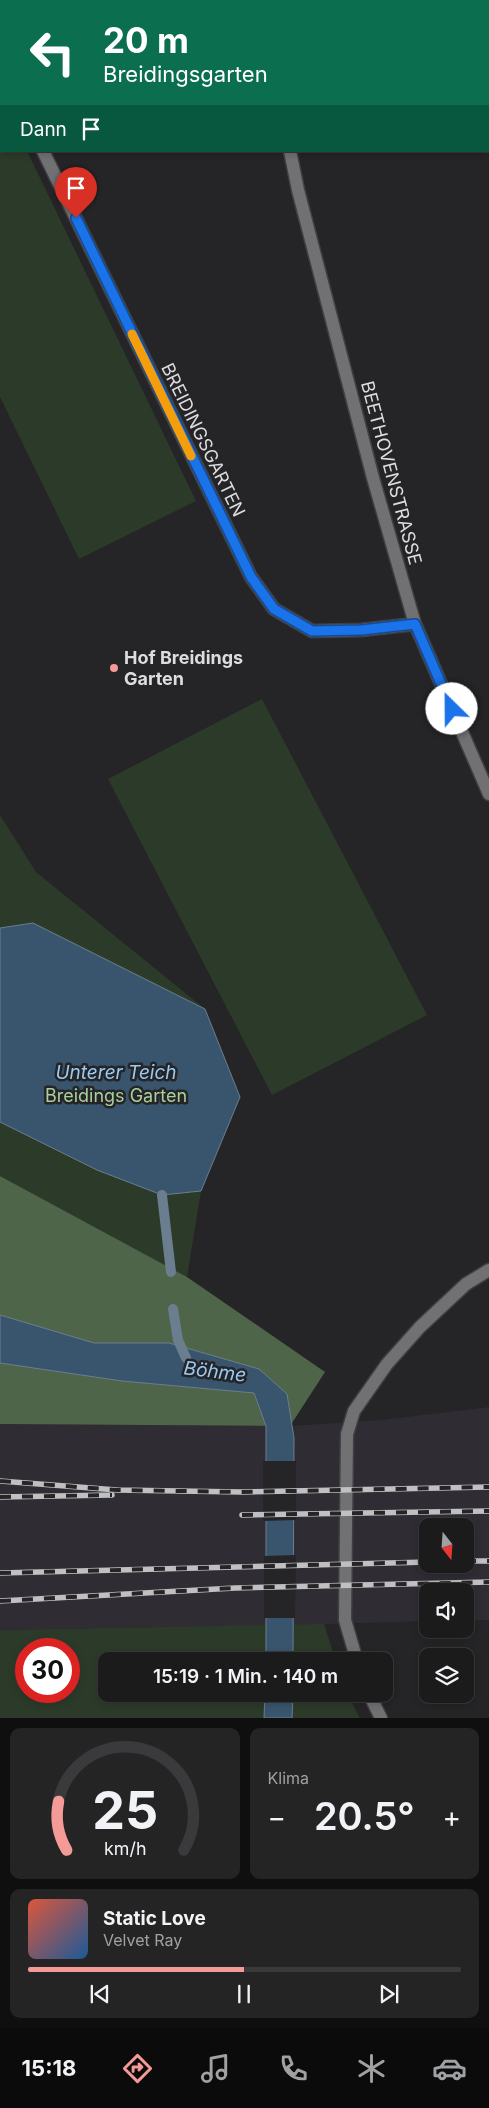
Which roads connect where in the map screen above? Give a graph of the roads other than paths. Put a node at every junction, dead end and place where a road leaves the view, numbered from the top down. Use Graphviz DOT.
graph roads {
  1 [pos="43,152"];
  2 [pos="290,152"];
  3 [pos="415,624"];
  4 [pos="489,794"];
  5 [pos="489,1270"];
  6 [pos="354,1652"];
  7 [pos="374,1702"];
  8 [pos="381,1718"];
  1 -- 3 [label="street, BREIDINGSGARTEN"];
  2 -- 3 [label="street, BEETHOVENSTRASSE"];
  3 -- 4 [label="street, BEETHOVENSTRASSE"];
  5 -- 6 [label="street"];
  7 -- 8 [label="street"];
}
